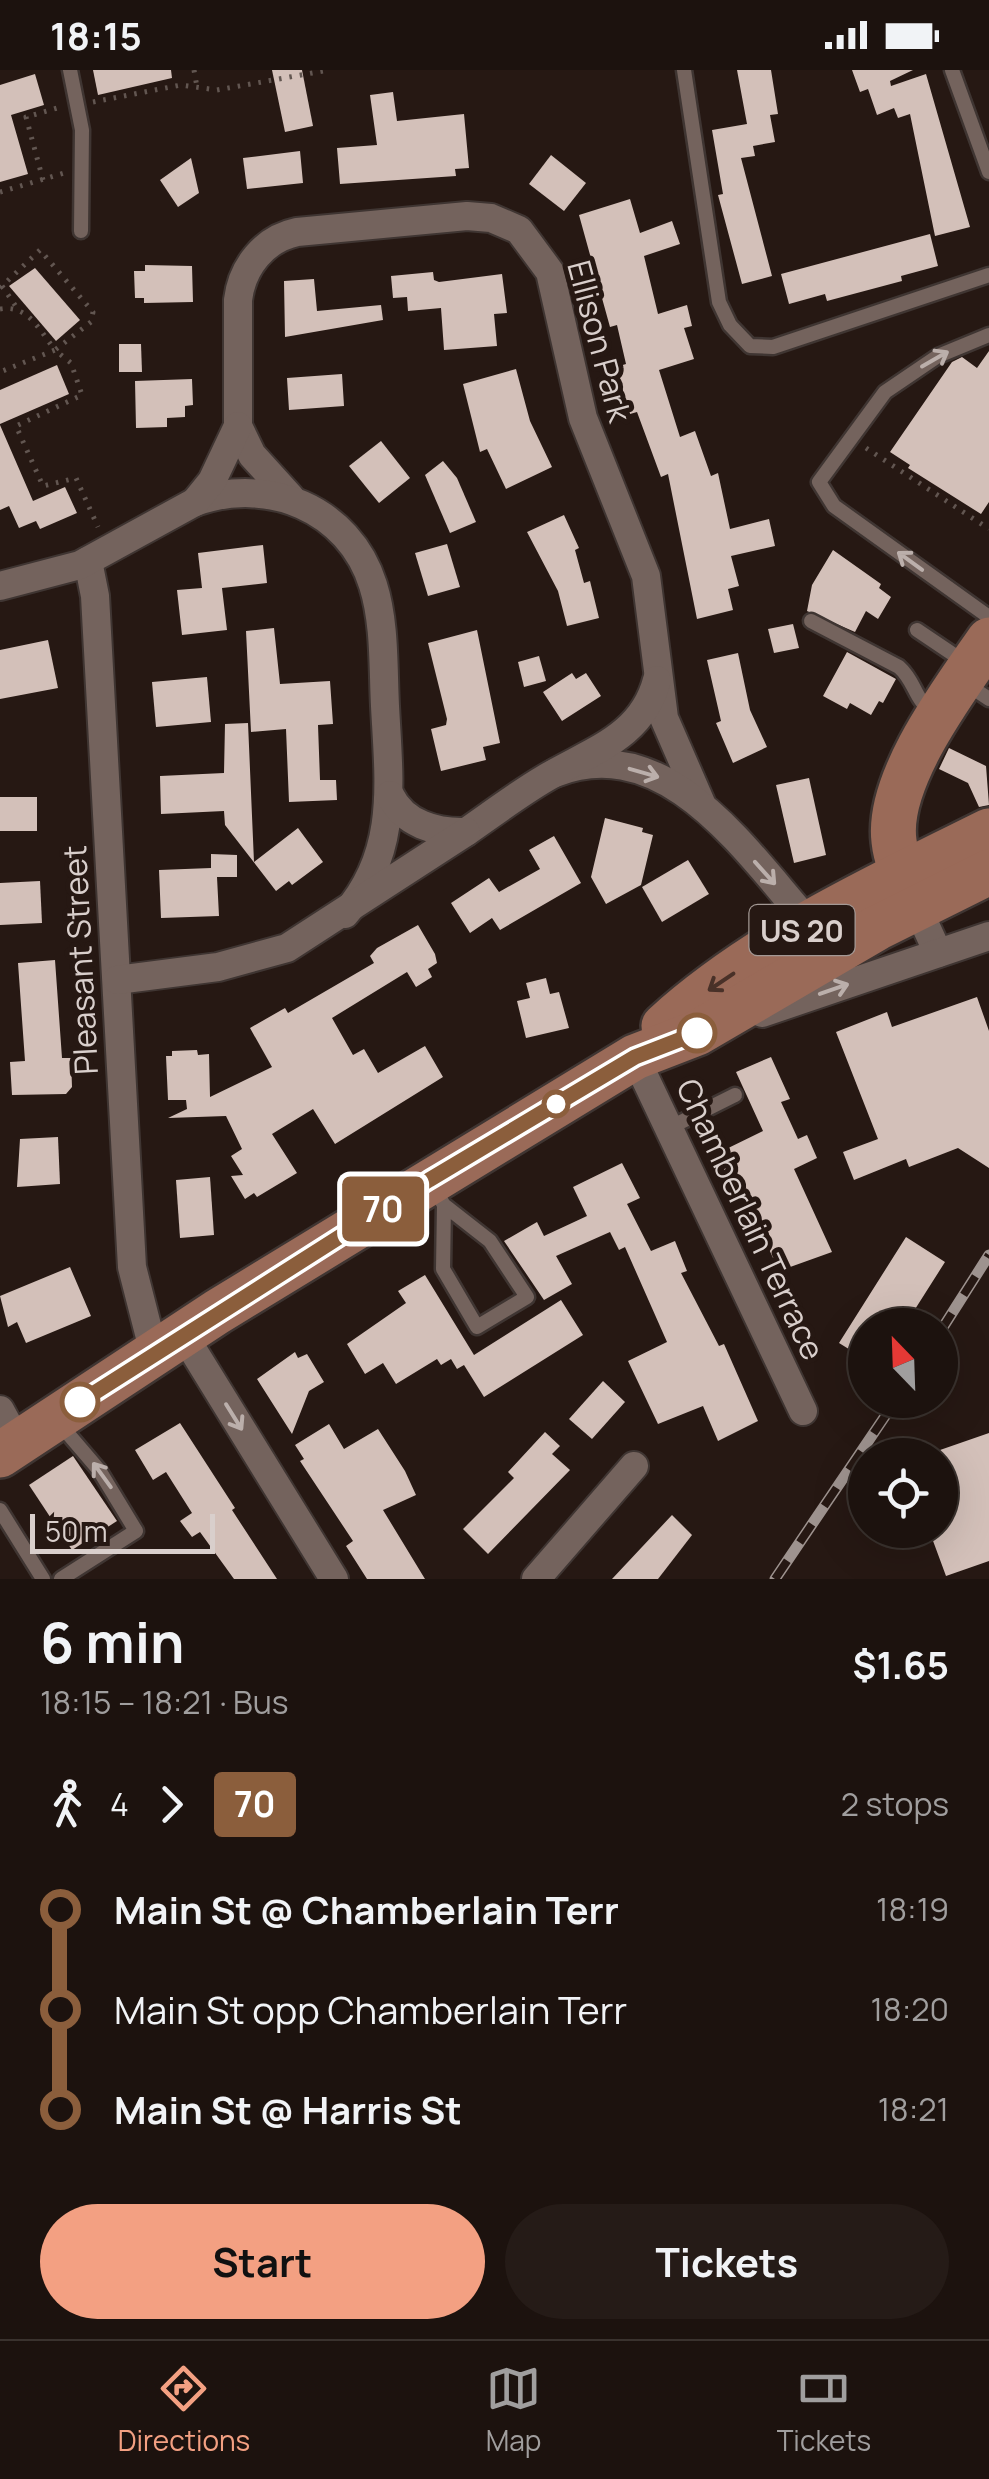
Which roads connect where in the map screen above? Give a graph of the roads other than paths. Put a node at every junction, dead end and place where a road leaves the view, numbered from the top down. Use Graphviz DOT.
graph roads {
  1 [pos="70,70"];
  2 [pos="684,70"];
  3 [pos="952,70"];
  4 [pos="989,172"];
  5 [pos="81,231"];
  6 [pos="989,275"];
  7 [pos="989,335"];
  8 [pos="238,426"];
  9 [pos="290,496"];
  10 [pos="195,502"];
  11 [pos="88,561"];
  12 [pos="0,586"];
  13 [pos="989,617"];
  14 [pos="810,621"];
  15 [pos="916,630"];
  16 [pos="658,674"];
  17 [pos="970,680"];
  18 [pos="555,773"];
  19 [pos="390,796"];
  20 [pos="702,804"];
  21 [pos="466,832"];
  22 [pos="989,832"];
  23 [pos="989,872"];
  24 [pos="910,890"];
  25 [pos="344,914"];
  26 [pos="811,925"];
  27 [pos="989,936"];
  28 [pos="938,953"];
  29 [pos="117,980"];
  30 [pos="655,1050"];
  31 [pos="735,1095"];
  32 [pos="669,1128"];
  33 [pos="436,1193"];
  34 [pos="168,1344"];
  35 [pos="804,1411"];
  36 [pos="56,1418"];
  37 [pos="6,1436"];
  38 [pos="634,1466"];
  39 [pos="0,1510"];
  40 [pos="44,1579"];
  41 [pos="61,1579"];
  42 [pos="334,1579"];
  43 [pos="536,1579"];
  1 -- 5 [label="lane"];
  2 -- 6 [label="lane"];
  3 -- 4 [label="lane"];
  13 -- 7 [label="lane, one-way"];
  8 -- 9 [label="street, Ellison Park"];
  8 -- 10 [label="street, Ellison Park"];
  8 -- 16 [label="street, Ellison Park"];
  9 -- 10 [label="street, Ellison Park"];
  9 -- 19 [label="street, Ellison Park"];
  10 -- 11 [label="street, Ellison Park"];
  11 -- 12 [label="street, Ellison Park"];
  11 -- 29 [label="street, Pleasant Street"];
  14 -- 17 [label="lane"];
  15 -- 17 [label="lane"];
  16 -- 18 [label="street, Ellison Park"];
  16 -- 20 [label="street, Ellison Park"];
  17 -- 24 [label="main road"];
  18 -- 20 [label="street, Ellison Park, one-way"];
  18 -- 21 [label="street, Ellison Park"];
  19 -- 21 [label="street"];
  19 -- 25 [label="street, Ellison Park"];
  20 -- 26 [label="street, Ellison Park, one-way"];
  21 -- 25 [label="street, Ellison Park"];
  22 -- 24 [label="main road, US 20"];
  23 -- 24 [label="main road, US 20"];
  24 -- 26 [label="main road, US 20"];
  24 -- 28 [label="street"];
  24 -- 30 [label="main road, US 20"];
  25 -- 29 [label="street, Ellison Park"];
  26 -- 30 [label="main road, US 20, one-way"];
  27 -- 28 [label="street"];
  30 -- 28 [label="street, one-way"];
  29 -- 34 [label="street, Pleasant Street"];
  30 -- 32 [label="street, Chamberlain Terrace"];
  30 -- 33 [label="main road, US 20"];
  31 -- 32 [label="lane"];
  32 -- 35 [label="street, Chamberlain Terrace"];
  33 -- 33 [label="lane"];
  33 -- 34 [label="main road, US 20"];
  34 -- 36 [label="main road, US 20"];
  34 -- 42 [label="street, Pleasant Street, one-way"];
  36 -- 37 [label="main road, US 20"];
  41 -- 36 [label="lane, one-way"];
  38 -- 43 [label="street"];
  39 -- 40 [label="lane"];
}
